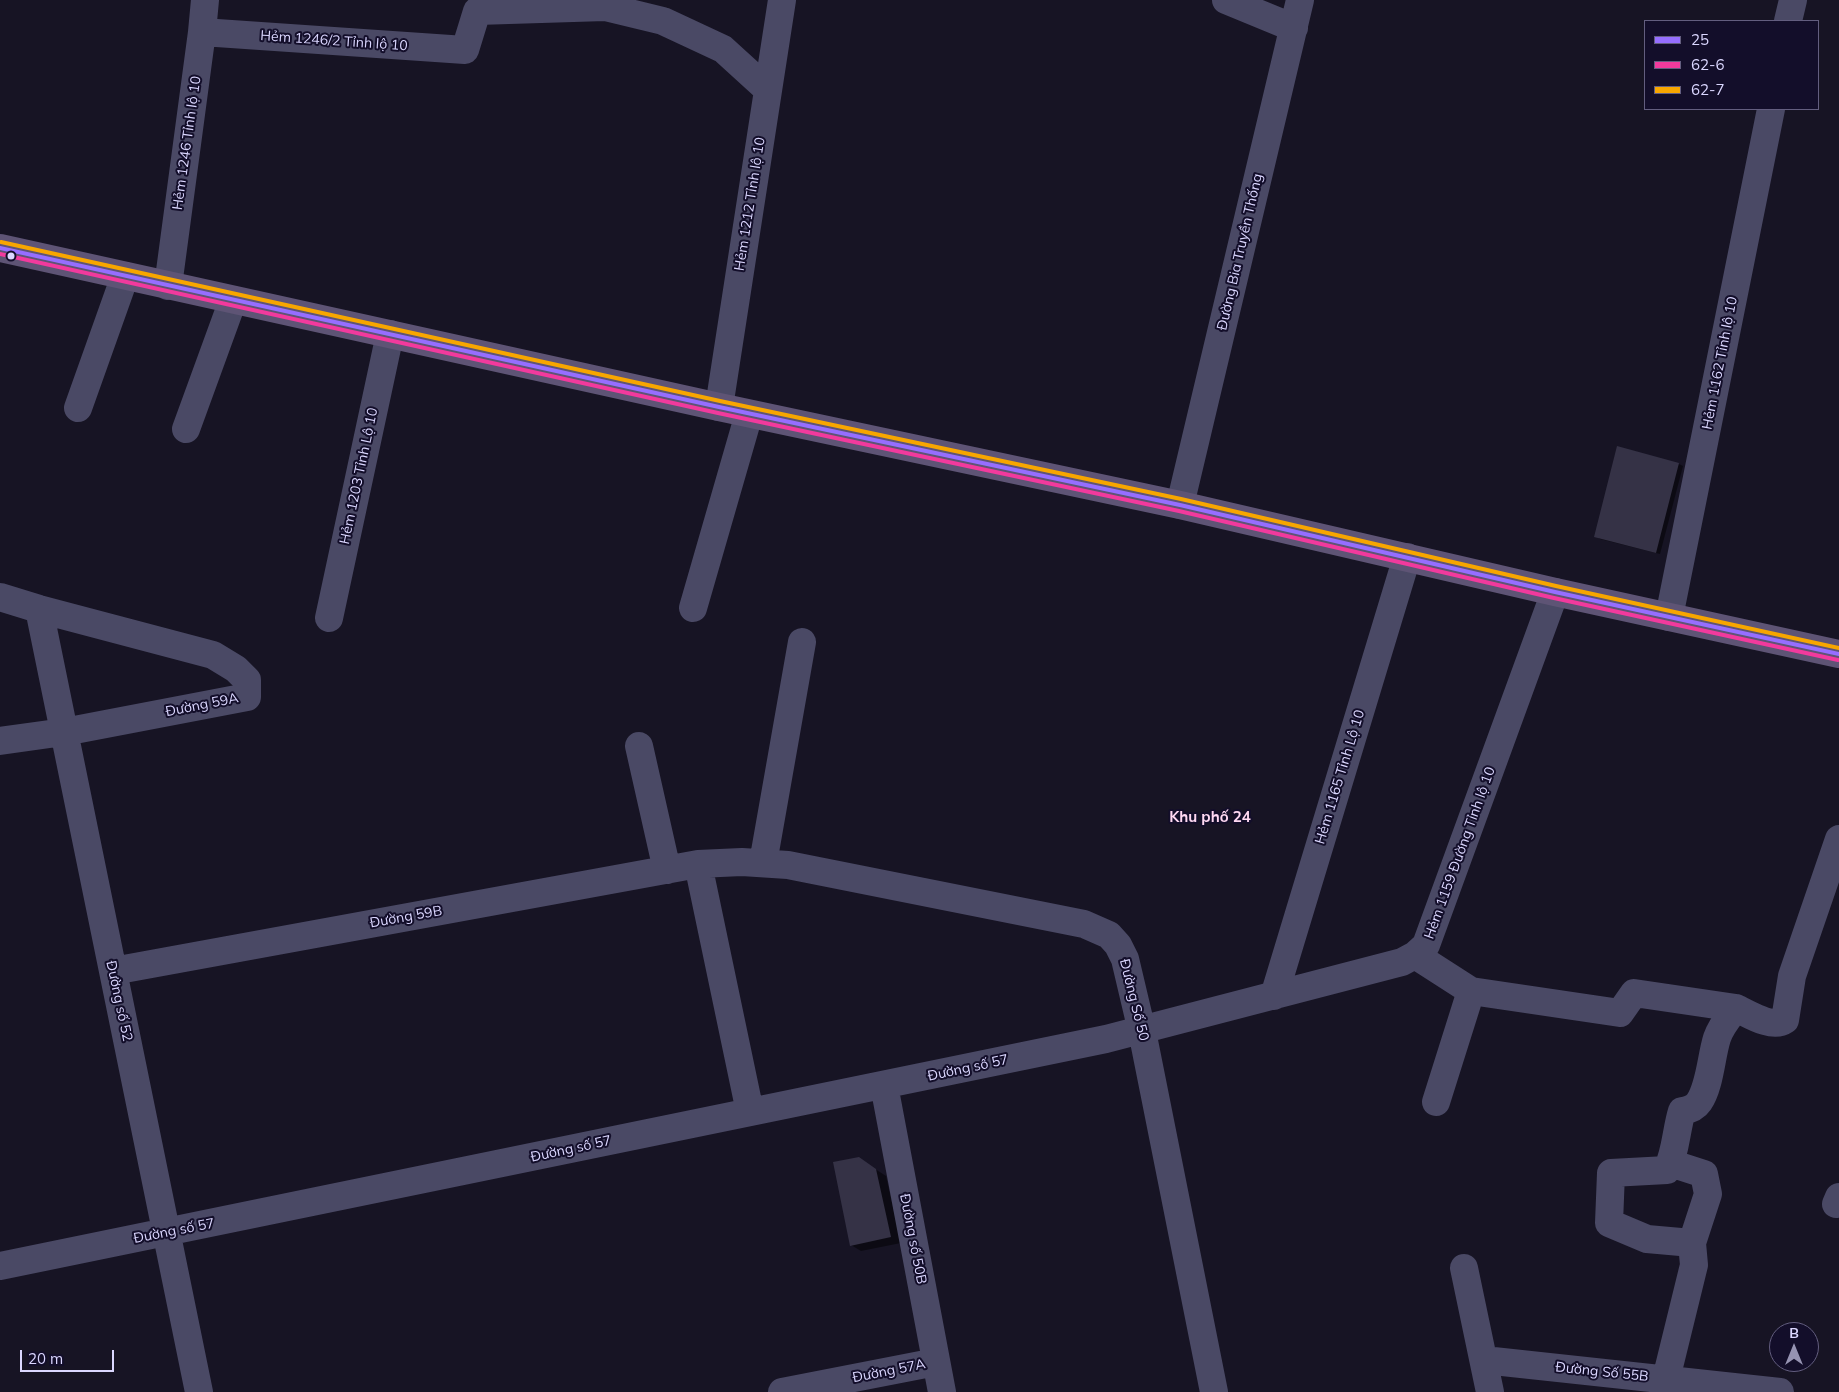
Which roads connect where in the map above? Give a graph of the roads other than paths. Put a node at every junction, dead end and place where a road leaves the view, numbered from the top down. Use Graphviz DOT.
graph roads {
  1 [pos="204,0"];
  2 [pos="782,0"];
  3 [pos="1226,0"];
  4 [pos="1300,0"];
  5 [pos="1793,0"];
  6 [pos="477,6"];
  7 [pos="1788,20"];
  8 [pos="1294,28"];
  9 [pos="202,32"];
  10 [pos="768,90"];
  11 [pos="1771,110"];
  12 [pos="0,248"];
  13 [pos="125,276"];
  14 [pos="168,286"];
  15 [pos="232,300"];
  16 [pos="390,334"];
  17 [pos="718,407"];
  18 [pos="78,408"];
  19 [pos="749,414"];
  20 [pos="186,429"];
  21 [pos="1180,505"];
  22 [pos="1407,557"];
  23 [pos="1555,592"];
  24 [pos="0,597"];
  25 [pos="693,608"];
  26 [pos="39,609"];
  27 [pos="1669,617"];
  28 [pos="329,618"];
  29 [pos="802,642"];
  30 [pos="1839,654"];
  31 [pos="64,732"];
  32 [pos="0,741"];
  33 [pos="639,746"];
  34 [pos="1839,839"];
  35 [pos="763,863"];
  36 [pos="698,864"];
  37 [pos="667,870"];
  38 [pos="1415,955"];
  39 [pos="112,971"];
  40 [pos="1471,991"];
  41 [pos="1274,996"];
  42 [pos="1736,1008"];
  43 [pos="1142,1030"];
  44 [pos="884,1085"];
  45 [pos="1436,1102"];
  46 [pos="750,1112"];
  47 [pos="1670,1163"];
  48 [pos="166,1232"];
  49 [pos="1692,1244"];
  50 [pos="0,1266"];
  51 [pos="1464,1268"];
  52 [pos="1484,1360"];
  53 [pos="936,1362"];
  54 [pos="1666,1379"];
  55 [pos="199,1392"];
  56 [pos="782,1392"];
  57 [pos="942,1392"];
  58 [pos="1214,1392"];
  59 [pos="1490,1392"];
  60 [pos="1780,1392"];
  1 -- 9 [label="street, Hẻm 1246 Tỉnh lộ 10"];
  2 -- 10 [label="street, Hẻm 1212 Tỉnh lộ 10"];
  3 -- 8 [label="street"];
  4 -- 8 [label="street, Đường Bia Truyền Thống"];
  5 -- 7 [label="street"];
  6 -- 9 [label="street, Hẻm 1246/2 Tỉnh lộ 10"];
  6 -- 10 [label="street"];
  8 -- 21 [label="street, Đường Bia Truyền Thống"];
  9 -- 14 [label="street, Hẻm 1246 Tỉnh lộ 10"];
  10 -- 17 [label="street, Hẻm 1212 Tỉnh lộ 10"];
  11 -- 27 [label="street, Hẻm 1162 Tỉnh lộ 10"];
  12 -- 13 [label="main road"];
  13 -- 14 [label="main road"];
  13 -- 18 [label="street"];
  14 -- 15 [label="main road"];
  15 -- 16 [label="main road"];
  15 -- 20 [label="street"];
  16 -- 17 [label="main road"];
  16 -- 28 [label="street, Hẻm 1203 Tỉnh Lộ 10"];
  17 -- 19 [label="main road"];
  19 -- 21 [label="main road"];
  19 -- 25 [label="street"];
  21 -- 22 [label="main road"];
  22 -- 23 [label="main road"];
  22 -- 41 [label="street, Hẻm 1165 Tỉnh Lộ 10"];
  23 -- 27 [label="main road"];
  23 -- 38 [label="street, Hẻm 1159 Đường Tỉnh lộ 10"];
  24 -- 26 [label="street, Đường 59A"];
  26 -- 31 [label="street, Đường số 52"];
  26 -- 31 [label="street, Đường 59A"];
  27 -- 30 [label="main road"];
  29 -- 35 [label="street"];
  31 -- 32 [label="street, Đường 59A"];
  31 -- 39 [label="street, Đường số 52"];
  33 -- 37 [label="street"];
  34 -- 42 [label="street"];
  35 -- 36 [label="street, Đường Số 50"];
  35 -- 43 [label="street, Đường Số 50"];
  36 -- 37 [label="street, Đường 59B"];
  36 -- 46 [label="street"];
  37 -- 39 [label="street, Đường 59B"];
  38 -- 40 [label="street"];
  38 -- 41 [label="street, Hẻm 1159 Đường Tỉnh lộ 10"];
  39 -- 48 [label="street, Đường số 52"];
  40 -- 42 [label="street"];
  40 -- 45 [label="street"];
  41 -- 43 [label="street, Hẻm 1159 Đường Tỉnh lộ 10"];
  42 -- 47 [label="street"];
  43 -- 44 [label="street, Đường số 57"];
  43 -- 58 [label="street, Đường Số 50"];
  44 -- 46 [label="street, Đường số 57"];
  44 -- 53 [label="street, Đường số 50B"];
  46 -- 48 [label="street, Đường số 57"];
  47 -- 49 [label="street"];
  47 -- 49 [label="street"];
  48 -- 50 [label="street, Đường số 57"];
  48 -- 55 [label="street, Đường số 52"];
  49 -- 54 [label="street"];
  51 -- 52 [label="street"];
  52 -- 54 [label="street, Đường Số 55B"];
  52 -- 59 [label="street"];
  53 -- 56 [label="street, Đường 57A"];
  53 -- 57 [label="street, Đường số 50B"];
  54 -- 60 [label="street, Đường Số 55B"];
}
